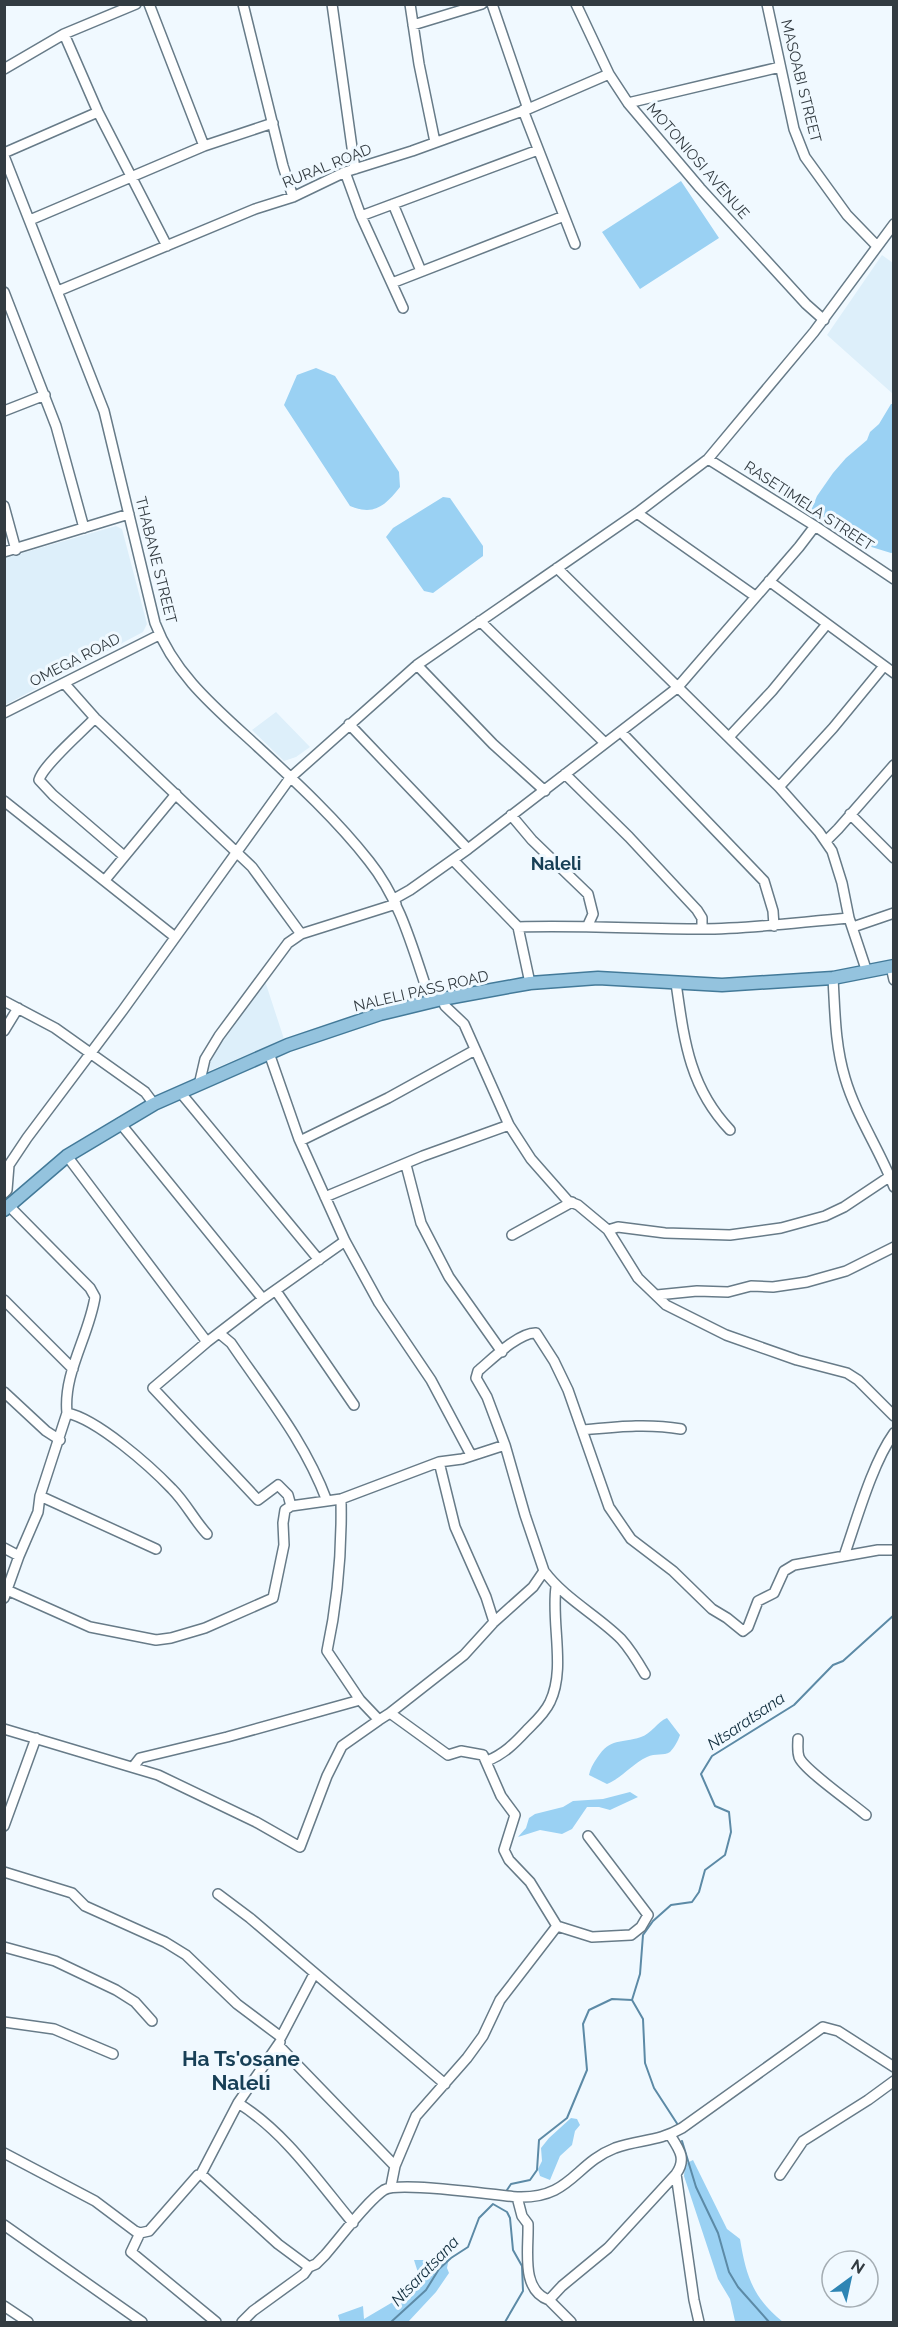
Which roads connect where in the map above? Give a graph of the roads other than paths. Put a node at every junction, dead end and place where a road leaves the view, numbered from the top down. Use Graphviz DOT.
graph roads {
  1 [pos="136,4"];
  2 [pos="149,4"];
  3 [pos="243,4"];
  4 [pos="332,4"];
  5 [pos="410,4"];
  6 [pos="482,4"];
  7 [pos="492,4"];
  8 [pos="576,4"];
  9 [pos="767,4"];
  10 [pos="413,25"];
  11 [pos="64,34"];
  12 [pos="780,67"];
  13 [pos="4,69"];
  14 [pos="609,74"];
  15 [pos="628,103"];
  16 [pos="526,110"];
  17 [pos="98,112"];
  18 [pos="273,123"];
  19 [pos="435,142"];
  20 [pos="204,146"];
  21 [pos="538,150"];
  22 [pos="4,154"];
  23 [pos="356,169"];
  24 [pos="345,172"];
  25 [pos="131,178"];
  26 [pos="293,197"];
  27 [pos="393,204"];
  28 [pos="361,216"];
  29 [pos="564,216"];
  30 [pos="30,220"];
  31 [pos="894,224"];
  32 [pos="575,244"];
  33 [pos="167,246"];
  34 [pos="877,246"];
  35 [pos="421,271"];
  36 [pos="392,283"];
  37 [pos="58,291"];
  38 [pos="4,292"];
  39 [pos="403,308"];
  40 [pos="824,320"];
  41 [pos="45,395"];
  42 [pos="4,411"];
  43 [pos="708,459"];
  44 [pos="4,506"];
  45 [pos="637,513"];
  46 [pos="129,514"];
  47 [pos="815,526"];
  48 [pos="84,528"];
  49 [pos="16,550"];
  50 [pos="4,552"];
  51 [pos="557,568"];
  52 [pos="894,579"];
  53 [pos="769,581"];
  54 [pos="755,596"];
  55 [pos="480,621"];
  56 [pos="827,624"];
  57 [pos="159,635"];
  58 [pos="417,665"];
  59 [pos="884,666"];
  60 [pos="894,673"];
  61 [pos="64,682"];
  62 [pos="677,687"];
  63 [pos="4,713"];
  64 [pos="95,718"];
  65 [pos="350,724"];
  66 [pos="621,732"];
  67 [pos="729,737"];
  68 [pos="605,743"];
  69 [pos="894,765"];
  70 [pos="565,774"];
  71 [pos="290,778"];
  72 [pos="779,787"];
  73 [pos="545,790"];
  74 [pos="176,794"];
  75 [pos="4,801"];
  76 [pos="850,814"];
  77 [pos="511,815"];
  78 [pos="826,841"];
  79 [pos="468,849"];
  80 [pos="238,852"];
  81 [pos="124,856"];
  82 [pos="894,858"];
  83 [pos="453,860"];
  84 [pos="105,879"];
  85 [pos="395,902"];
  86 [pos="894,913"];
  87 [pos="851,922"];
  88 [pos="588,925"];
  89 [pos="774,926"];
  90 [pos="518,927"];
  91 [pos="702,929"];
  92 [pos="301,934"];
  93 [pos="175,937"];
  94 [pos="892,966"];
  95 [pos="867,972"];
  96 [pos="833,978"];
  97 [pos="894,980"];
  98 [pos="530,983"];
  99 [pos="676,983"];
  100 [pos="4,1001"];
  101 [pos="436,1001"];
  102 [pos="18,1008"];
  103 [pos="4,1031"];
  104 [pos="475,1050"];
  105 [pos="91,1053"];
  106 [pos="269,1053"];
  107 [pos="199,1084"];
  108 [pos="180,1092"];
  109 [pos="154,1104"];
  110 [pos="120,1123"];
  111 [pos="509,1125"];
  112 [pos="730,1130"];
  113 [pos="300,1141"];
  114 [pos="68,1156"];
  115 [pos="406,1165"];
  116 [pos="890,1177"];
  117 [pos="894,1187"];
  118 [pos="325,1197"];
  119 [pos="7,1202"];
  120 [pos="572,1202"];
  121 [pos="608,1230"];
  122 [pos="512,1235"];
  123 [pos="345,1241"];
  124 [pos="894,1247"];
  125 [pos="319,1260"];
  126 [pos="276,1292"];
  127 [pos="657,1295"];
  128 [pos="263,1299"];
  129 [pos="4,1300"];
  130 [pos="219,1333"];
  131 [pos="207,1342"];
  132 [pos="502,1352"];
  133 [pos="73,1369"];
  134 [pos="4,1392"];
  135 [pos="354,1405"];
  136 [pos="66,1413"];
  137 [pos="894,1416"];
  138 [pos="681,1429"];
  139 [pos="582,1430"];
  140 [pos="894,1433"];
  141 [pos="60,1440"];
  142 [pos="505,1445"];
  143 [pos="471,1455"];
  144 [pos="439,1462"];
  145 [pos="40,1496"];
  146 [pos="341,1499"];
  147 [pos="327,1501"];
  148 [pos="291,1506"];
  149 [pos="207,1534"];
  150 [pos="4,1548"];
  151 [pos="156,1549"];
  152 [pos="894,1550"];
  153 [pos="19,1556"];
  154 [pos="844,1556"];
  155 [pos="544,1571"];
  156 [pos="556,1587"];
  157 [pos="6,1594"];
  158 [pos="494,1622"];
  159 [pos="645,1674"];
  160 [pos="360,1700"];
  161 [pos="390,1713"];
  162 [pos="379,1720"];
  163 [pos="4,1729"];
  164 [pos="36,1738"];
  165 [pos="798,1738"];
  166 [pos="487,1761"];
  167 [pos="133,1767"];
  168 [pos="866,1815"];
  169 [pos="4,1826"];
  170 [pos="588,1836"];
  171 [pos="4,1872"];
  172 [pos="218,1894"];
  173 [pos="557,1926"];
  174 [pos="4,1947"];
  175 [pos="314,1974"];
  176 [pos="152,2021"];
  177 [pos="4,2022"];
  178 [pos="280,2042"];
  179 [pos="113,2054"];
  180 [pos="894,2067"];
  181 [pos="894,2081"];
  182 [pos="445,2084"];
  183 [pos="238,2103"];
  184 [pos="670,2135"];
  185 [pos="4,2153"];
  186 [pos="395,2166"];
  187 [pos="201,2174"];
  188 [pos="676,2174"];
  189 [pos="780,2175"];
  190 [pos="391,2186"];
  191 [pos="517,2197"];
  192 [pos="353,2223"];
  193 [pos="4,2225"];
  194 [pos="140,2233"];
  195 [pos="309,2267"];
  196 [pos="549,2300"];
  197 [pos="4,2306"];
  198 [pos="28,2322"];
  199 [pos="142,2322"];
  200 [pos="216,2322"];
  201 [pos="242,2322"];
  202 [pos="571,2322"];
  203 [pos="699,2322"];
  1 -- 11 [label="street"];
  2 -- 20 [label="street"];
  3 -- 18 [label="street"];
  4 -- 23 [label="street"];
  5 -- 10 [label="street"];
  6 -- 10 [label="street"];
  7 -- 16 [label="street"];
  8 -- 14 [label="street, MOTONIOSI AVENUE"];
  9 -- 12 [label="street, MASOABI STREET"];
  10 -- 19 [label="street"];
  11 -- 13 [label="street"];
  11 -- 17 [label="street"];
  12 -- 15 [label="street"];
  12 -- 34 [label="street, MASOABI STREET"];
  14 -- 15 [label="street, MOTONIOSI AVENUE"];
  14 -- 16 [label="street, RURAL ROAD"];
  15 -- 40 [label="street, MOTONIOSI AVENUE"];
  16 -- 19 [label="street, RURAL ROAD"];
  16 -- 21 [label="street"];
  17 -- 22 [label="street"];
  17 -- 25 [label="street"];
  18 -- 20 [label="street"];
  18 -- 26 [label="street"];
  19 -- 23 [label="street, RURAL ROAD"];
  20 -- 25 [label="street"];
  21 -- 27 [label="street"];
  21 -- 29 [label="street"];
  22 -- 30 [label="street, THABANE STREET"];
  23 -- 24 [label="street, RURAL ROAD"];
  24 -- 26 [label="street, RURAL ROAD"];
  24 -- 28 [label="street"];
  25 -- 30 [label="street"];
  25 -- 33 [label="street"];
  26 -- 33 [label="street, RURAL ROAD"];
  27 -- 28 [label="street"];
  27 -- 35 [label="street"];
  28 -- 36 [label="street"];
  29 -- 32 [label="street"];
  29 -- 35 [label="street"];
  30 -- 37 [label="street, THABANE STREET"];
  31 -- 34 [label="street"];
  33 -- 37 [label="street, RURAL ROAD"];
  34 -- 40 [label="street"];
  35 -- 36 [label="street"];
  36 -- 39 [label="street"];
  37 -- 46 [label="street, THABANE STREET"];
  38 -- 41 [label="street"];
  40 -- 43 [label="street"];
  41 -- 42 [label="street"];
  41 -- 48 [label="street"];
  43 -- 45 [label="street"];
  43 -- 47 [label="street, RASETIMELA STREET"];
  44 -- 49 [label="street"];
  45 -- 51 [label="street"];
  45 -- 54 [label="street"];
  46 -- 48 [label="street"];
  46 -- 57 [label="street, THABANE STREET"];
  47 -- 52 [label="street, RASETIMELA STREET"];
  47 -- 53 [label="street"];
  48 -- 49 [label="street"];
  49 -- 50 [label="street"];
  51 -- 55 [label="street"];
  51 -- 62 [label="street"];
  53 -- 54 [label="street"];
  53 -- 56 [label="street"];
  54 -- 62 [label="street"];
  55 -- 58 [label="street"];
  55 -- 68 [label="street"];
  56 -- 59 [label="street"];
  56 -- 67 [label="street"];
  57 -- 61 [label="street, OMEGA ROAD"];
  57 -- 71 [label="street, THABANE STREET"];
  58 -- 65 [label="street"];
  58 -- 73 [label="street"];
  59 -- 60 [label="street"];
  59 -- 72 [label="street"];
  61 -- 63 [label="street, OMEGA ROAD"];
  61 -- 64 [label="street"];
  62 -- 66 [label="street"];
  62 -- 67 [label="street"];
  64 -- 74 [label="street"];
  64 -- 81 [label="street"];
  65 -- 71 [label="street"];
  65 -- 79 [label="street"];
  66 -- 68 [label="street"];
  66 -- 89 [label="street"];
  67 -- 72 [label="street"];
  68 -- 70 [label="street"];
  69 -- 76 [label="street"];
  70 -- 73 [label="street"];
  70 -- 91 [label="street"];
  71 -- 80 [label="street"];
  71 -- 85 [label="street, THABANE STREET"];
  72 -- 78 [label="street"];
  73 -- 77 [label="street"];
  74 -- 80 [label="street"];
  74 -- 81 [label="street"];
  75 -- 84 [label="street"];
  76 -- 78 [label="street"];
  76 -- 82 [label="street"];
  77 -- 79 [label="street"];
  77 -- 88 [label="street"];
  78 -- 87 [label="street"];
  79 -- 83 [label="street"];
  80 -- 92 [label="street"];
  80 -- 93 [label="street"];
  81 -- 84 [label="street"];
  83 -- 85 [label="street"];
  83 -- 90 [label="street"];
  84 -- 93 [label="street"];
  85 -- 92 [label="street"];
  85 -- 101 [label="street, THABANE STREET"];
  86 -- 87 [label="street"];
  87 -- 89 [label="street"];
  87 -- 95 [label="street"];
  88 -- 90 [label="street"];
  88 -- 91 [label="street"];
  89 -- 91 [label="street"];
  90 -- 98 [label="street"];
  92 -- 107 [label="street"];
  93 -- 105 [label="street"];
  94 -- 95 [label="main road, NALELI PASS ROAD"];
  94 -- 97 [label="street"];
  95 -- 96 [label="main road, NALELI PASS ROAD"];
  96 -- 99 [label="main road, NALELI PASS ROAD"];
  96 -- 116 [label="street"];
  98 -- 99 [label="main road, NALELI PASS ROAD"];
  98 -- 101 [label="main road, NALELI PASS ROAD"];
  99 -- 112 [label="street"];
  100 -- 102 [label="street"];
  101 -- 104 [label="street"];
  101 -- 106 [label="main road, NALELI PASS ROAD"];
  102 -- 103 [label="street"];
  102 -- 105 [label="street"];
  104 -- 111 [label="street"];
  104 -- 113 [label="street"];
  105 -- 109 [label="street"];
  105 -- 119 [label="street"];
  106 -- 107 [label="main road, NALELI PASS ROAD"];
  106 -- 113 [label="street"];
  107 -- 108 [label="main road, NALELI PASS ROAD"];
  108 -- 109 [label="main road, NALELI PASS ROAD"];
  108 -- 125 [label="street"];
  109 -- 110 [label="main road, NALELI PASS ROAD"];
  110 -- 114 [label="main road, NALELI PASS ROAD"];
  110 -- 128 [label="street"];
  111 -- 115 [label="street"];
  111 -- 120 [label="street"];
  113 -- 118 [label="street"];
  114 -- 119 [label="main road, NALELI PASS ROAD"];
  114 -- 131 [label="street"];
  115 -- 118 [label="street"];
  115 -- 132 [label="street"];
  116 -- 117 [label="street"];
  116 -- 121 [label="street"];
  118 -- 123 [label="street"];
  119 -- 133 [label="street"];
  120 -- 121 [label="street"];
  120 -- 122 [label="street"];
  121 -- 127 [label="street"];
  123 -- 125 [label="street"];
  123 -- 143 [label="street"];
  124 -- 127 [label="street"];
  125 -- 126 [label="street"];
  126 -- 128 [label="street"];
  126 -- 135 [label="street"];
  127 -- 137 [label="street"];
  128 -- 130 [label="street"];
  129 -- 133 [label="street"];
  130 -- 131 [label="street"];
  130 -- 147 [label="street"];
  131 -- 148 [label="street"];
  132 -- 139 [label="street"];
  132 -- 142 [label="street"];
  133 -- 136 [label="street"];
  134 -- 141 [label="street"];
  136 -- 141 [label="street"];
  136 -- 149 [label="street"];
  138 -- 139 [label="street"];
  139 -- 154 [label="street"];
  140 -- 154 [label="street"];
  141 -- 145 [label="street"];
  142 -- 143 [label="street"];
  142 -- 155 [label="street"];
  143 -- 144 [label="street"];
  144 -- 146 [label="street"];
  144 -- 158 [label="street"];
  145 -- 151 [label="street"];
  145 -- 153 [label="street"];
  146 -- 147 [label="street"];
  146 -- 160 [label="street"];
  147 -- 148 [label="street"];
  148 -- 157 [label="street"];
  150 -- 153 [label="street"];
  152 -- 154 [label="street"];
  153 -- 157 [label="street"];
  155 -- 156 [label="street"];
  155 -- 158 [label="street"];
  156 -- 159 [label="street"];
  156 -- 166 [label="street"];
  158 -- 161 [label="street"];
  160 -- 162 [label="street"];
  160 -- 167 [label="street"];
  161 -- 162 [label="street"];
  161 -- 166 [label="street"];
  162 -- 167 [label="street"];
  163 -- 164 [label="street"];
  164 -- 167 [label="street"];
  164 -- 169 [label="street"];
  165 -- 168 [label="street"];
  166 -- 173 [label="street"];
  170 -- 173 [label="street"];
  171 -- 178 [label="street"];
  172 -- 175 [label="street"];
  173 -- 182 [label="street"];
  174 -- 176 [label="street"];
  175 -- 178 [label="street"];
  175 -- 182 [label="street"];
  177 -- 179 [label="street"];
  178 -- 183 [label="street"];
  178 -- 186 [label="street"];
  180 -- 184 [label="street"];
  181 -- 189 [label="street"];
  182 -- 186 [label="street"];
  183 -- 187 [label="street"];
  183 -- 192 [label="street"];
  184 -- 188 [label="street"];
  184 -- 191 [label="street"];
  185 -- 194 [label="street"];
  186 -- 190 [label="street"];
  187 -- 194 [label="street"];
  187 -- 195 [label="street"];
  188 -- 196 [label="street"];
  188 -- 203 [label="street"];
  190 -- 191 [label="street"];
  190 -- 192 [label="street"];
  191 -- 196 [label="street"];
  192 -- 195 [label="street"];
  193 -- 199 [label="street"];
  194 -- 200 [label="street"];
  195 -- 201 [label="street"];
  196 -- 202 [label="street"];
  197 -- 198 [label="street"];
}
